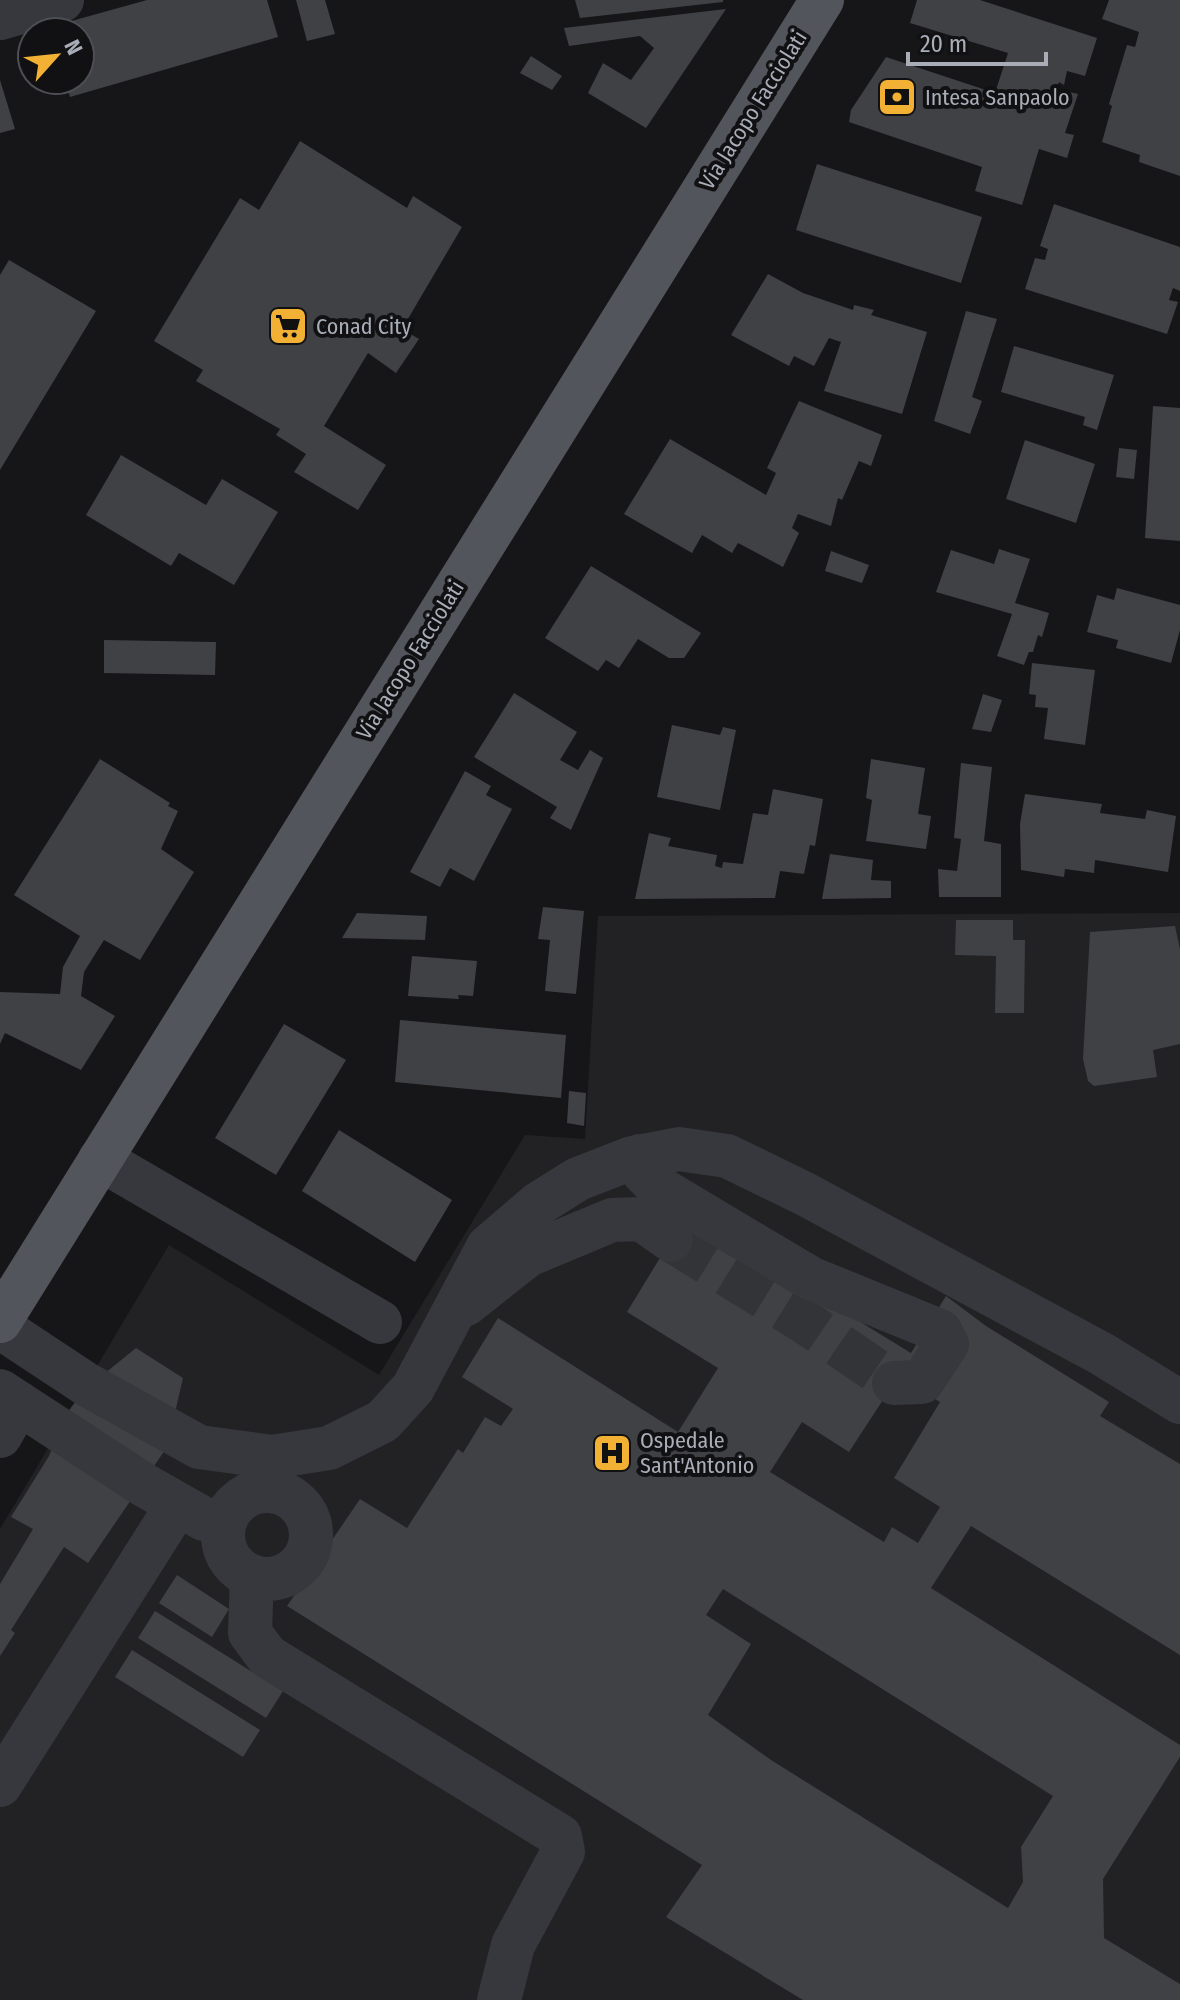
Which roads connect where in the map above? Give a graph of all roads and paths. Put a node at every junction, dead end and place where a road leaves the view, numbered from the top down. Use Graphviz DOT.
graph roads {
  1 [pos="62,0"];
  2 [pos="822,0"];
  3 [pos="0,18"];
  4 [pos="640,1156"];
  5 [pos="100,1159"];
  6 [pos="671,1240"];
  7 [pos="7,1300"];
  8 [pos="452,1316"];
  9 [pos="380,1322"];
  10 [pos="894,1383"];
  11 [pos="1180,1402"];
  12 [pos="6,1410"];
  13 [pos="181,1423"];
  14 [pos="262,1467"];
  15 [pos="161,1494"];
  16 [pos="223,1530"];
  17 [pos="252,1576"];
  18 [pos="0,1785"];
  19 [pos="499,2000"];
  1 -- 3 [label="street"];
  2 -- 5 [label="main road, Via Jacopo Facciolati"];
  4 -- 8 [label="street"];
  4 -- 10 [label="street"];
  4 -- 11 [label="street"];
  5 -- 7 [label="main road, Via Jacopo Facciolati"];
  5 -- 9 [label="street"];
  6 -- 8 [label="street"];
  7 -- 13 [label="street"];
  8 -- 14 [label="street"];
  12 -- 15 [label="street"];
  13 -- 14 [label="street"];
  13 -- 15 [label="street"];
  14 -- 16 [label="street"];
  14 -- 17 [label="street"];
  15 -- 16 [label="street"];
  15 -- 18 [label="street"];
  16 -- 17 [label="street"];
  17 -- 19 [label="street"];
}
